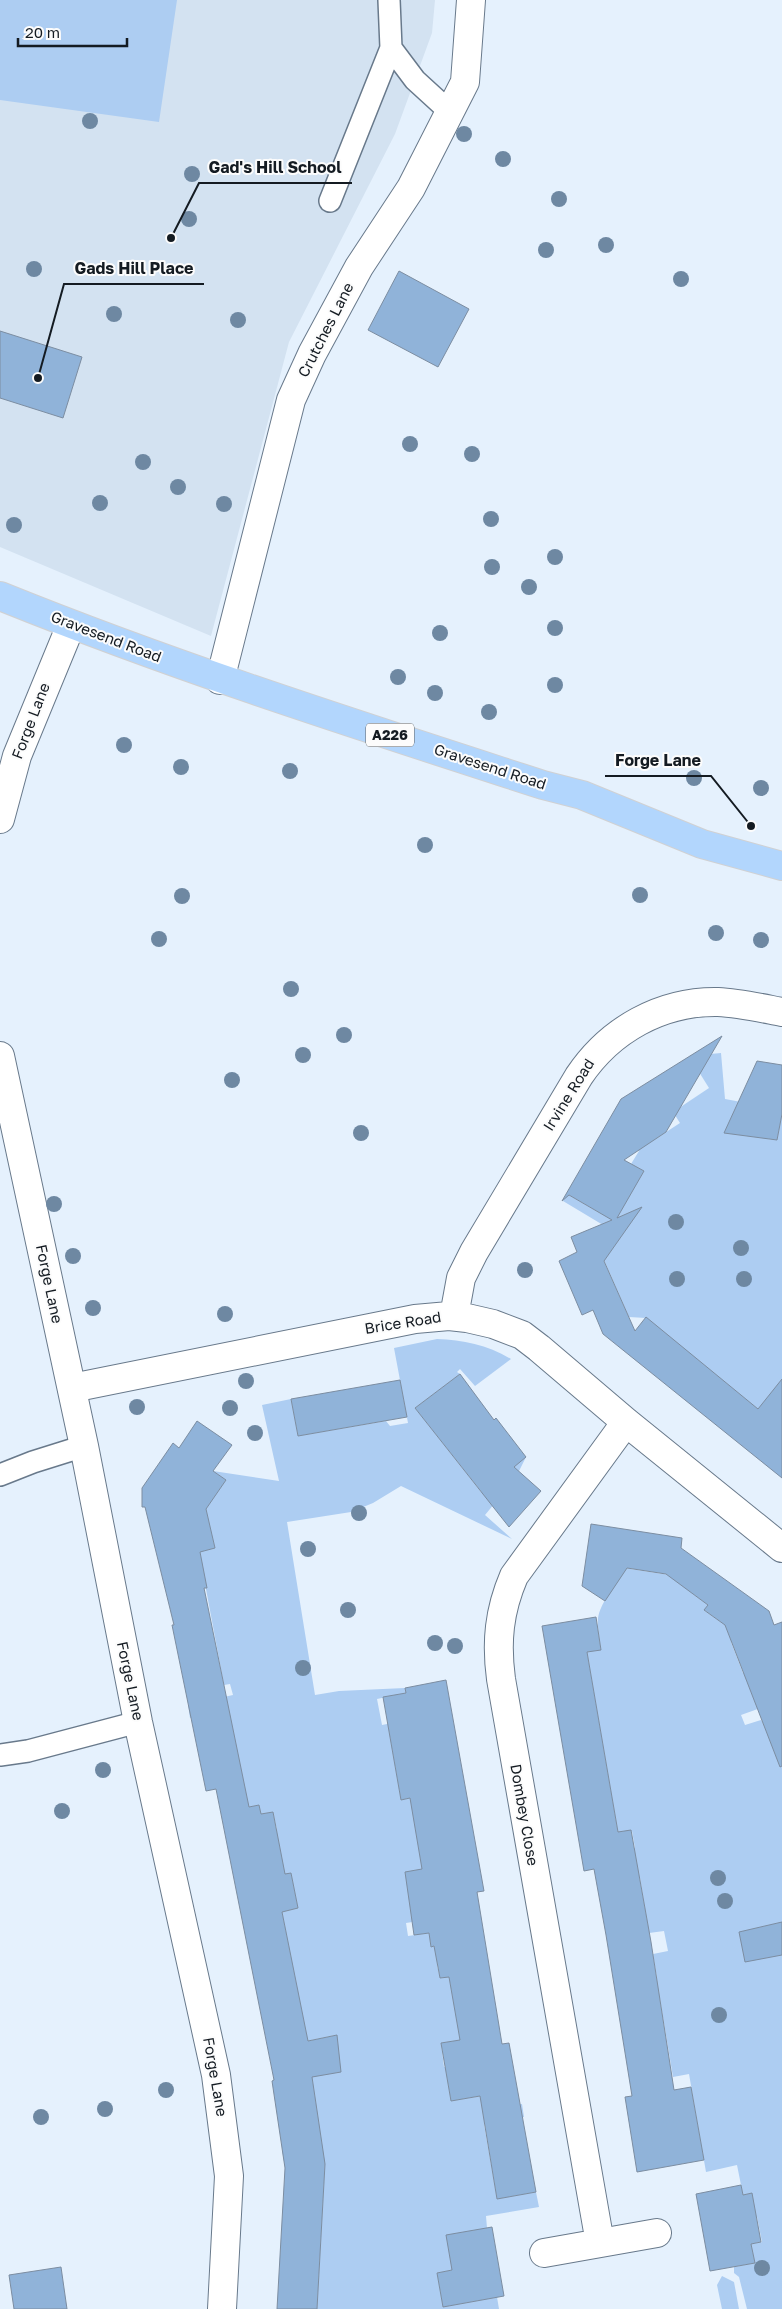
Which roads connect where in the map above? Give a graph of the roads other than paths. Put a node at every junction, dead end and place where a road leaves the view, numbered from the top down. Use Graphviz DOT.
graph roads {
  1 [pos="389,0"];
  2 [pos="471,0"];
  3 [pos="391,48"];
  4 [pos="450,112"];
  5 [pos="330,201"];
  6 [pos="0,596"];
  7 [pos="71,625"];
  8 [pos="220,680"];
  9 [pos="4,781"];
  10 [pos="0,819"];
  11 [pos="782,866"];
  12 [pos="782,1012"];
  13 [pos="0,1056"];
  14 [pos="454,1316"];
  15 [pos="72,1388"];
  16 [pos="626,1422"];
  17 [pos="84,1446"];
  18 [pos="0,1475"];
  19 [pos="782,1548"];
  20 [pos="138,1722"];
  21 [pos="0,1755"];
  22 [pos="657,2233"];
  23 [pos="600,2243"];
  24 [pos="544,2253"];
  25 [pos="222,2309"];
  1 -- 3 [label="lane"];
  2 -- 4 [label="street, Crutches Lane"];
  3 -- 4 [label="lane"];
  3 -- 5 [label="lane"];
  4 -- 8 [label="street, Crutches Lane"];
  6 -- 7 [label="main road, Gravesend Road / A226"];
  7 -- 8 [label="main road, Gravesend Road / A226"];
  7 -- 9 [label="street, Forge Lane"];
  8 -- 11 [label="main road, Gravesend Road / A226"];
  9 -- 10 [label="street, Forge Lane"];
  12 -- 14 [label="street, Irvine Road"];
  13 -- 15 [label="street, Forge Lane"];
  14 -- 15 [label="street, Brice Road"];
  14 -- 16 [label="street, Brice Road"];
  15 -- 17 [label="street, Forge Lane"];
  16 -- 19 [label="street, Brice Road"];
  16 -- 23 [label="street, Dombey Close"];
  17 -- 18 [label="lane"];
  17 -- 20 [label="street, Forge Lane"];
  20 -- 21 [label="lane"];
  20 -- 25 [label="street, Forge Lane"];
  22 -- 23 [label="street"];
  23 -- 24 [label="street"];
}
